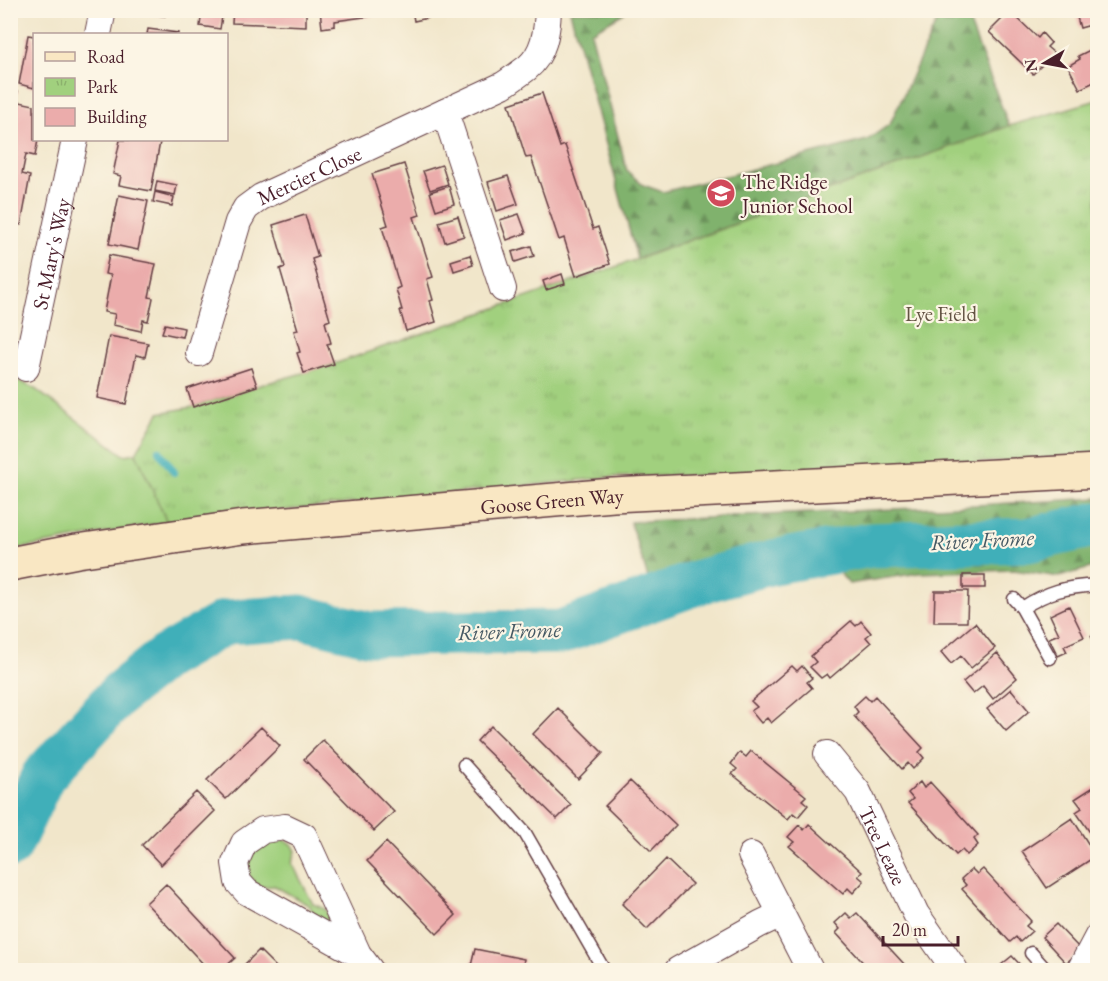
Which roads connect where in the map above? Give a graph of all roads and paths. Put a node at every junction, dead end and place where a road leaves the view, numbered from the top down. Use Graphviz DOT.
graph roads {
  1 [pos="103,10"];
  2 [pos="548,10"];
  3 [pos="98,33"];
  4 [pos="445,112"];
  5 [pos="75,141"];
  6 [pos="503,289"];
  7 [pos="199,353"];
  8 [pos="26,368"];
  9 [pos="1098,471"];
  10 [pos="10,564"];
  11 [pos="1098,585"];
  12 [pos="1050,658"];
  13 [pos="826,754"];
  14 [pos="464,765"];
  15 [pos="751,855"];
  16 [pos="781,914"];
  17 [pos="1098,936"];
  18 [pos="1031,953"];
  19 [pos="364,962"];
  20 [pos="1083,965"];
  21 [pos="604,970"];
  22 [pos="678,970"];
  23 [pos="810,970"];
  24 [pos="955,970"];
  25 [pos="1046,970"];
  1 -- 3 [label="street"];
  2 -- 4 [label="street, Mercier Close"];
  4 -- 6 [label="street"];
  4 -- 7 [label="street, Mercier Close"];
  5 -- 8 [label="street, St Mary's Way"];
  9 -- 10 [label="main road, Goose Green Way"];
  11 -- 12 [label="lane"];
  13 -- 24 [label="street, Tree Leaze"];
  14 -- 21 [label="lane"];
  15 -- 16 [label="street"];
  16 -- 22 [label="street"];
  16 -- 23 [label="street"];
  17 -- 20 [label="street"];
  18 -- 25 [label="lane"];
  19 -- 19 [label="street"];
}
